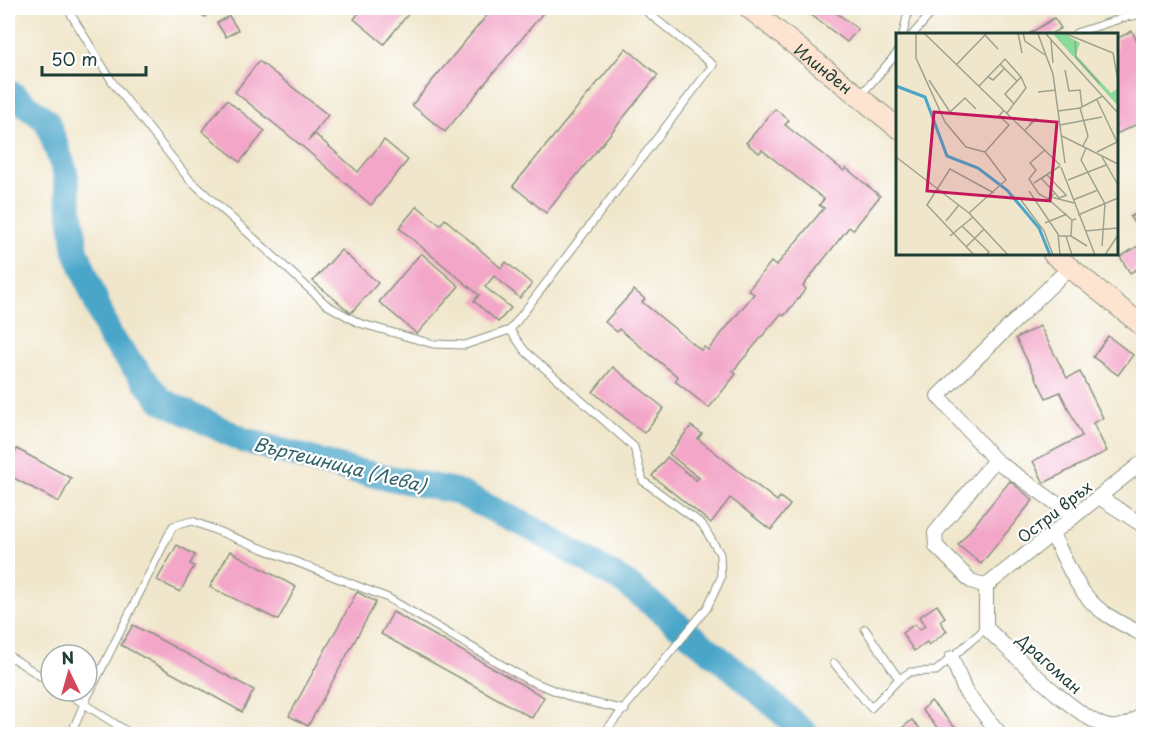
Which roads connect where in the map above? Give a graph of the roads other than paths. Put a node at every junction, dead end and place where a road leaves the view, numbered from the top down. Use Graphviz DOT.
graph roads {
  1 [pos="67,8"];
  2 [pos="642,8"];
  3 [pos="749,8"];
  4 [pos="909,8"];
  5 [pos="936,8"];
  6 [pos="1143,14"];
  7 [pos="903,33"];
  8 [pos="914,33"];
  9 [pos="1076,33"];
  10 [pos="896,53"];
  11 [pos="859,97"];
  12 [pos="896,127"];
  13 [pos="1054,255"];
  14 [pos="1070,267"];
  15 [pos="1143,327"];
  16 [pos="510,330"];
  17 [pos="995,460"];
  18 [pos="1143,461"];
  19 [pos="1099,497"];
  20 [pos="1074,516"];
  21 [pos="1143,526"];
  22 [pos="1052,534"];
  23 [pos="986,586"];
  24 [pos="986,628"];
  25 [pos="865,629"];
  26 [pos="1143,635"];
  27 [pos="8,655"];
  28 [pos="951,658"];
  29 [pos="834,663"];
  30 [pos="39,675"];
  31 [pos="899,679"];
  32 [pos="84,704"];
  33 [pos="625,710"];
  34 [pos="1143,713"];
  35 [pos="1132,723"];
  36 [pos="71,735"];
  37 [pos="131,735"];
  38 [pos="603,735"];
  39 [pos="1000,735"];
  40 [pos="1141,735"];
  1 -- 16 [label="lane"];
  2 -- 16 [label="lane"];
  3 -- 11 [label="street, Илинден"];
  4 -- 7 [label="lane"];
  5 -- 8 [label="lane"];
  6 -- 9 [label="lane"];
  10 -- 11 [label="lane"];
  11 -- 12 [label="street, Илинден"];
  13 -- 14 [label="street"];
  14 -- 15 [label="street"];
  14 -- 17 [label="street"];
  16 -- 33 [label="lane"];
  17 -- 20 [label="street"];
  17 -- 23 [label="street"];
  18 -- 19 [label="street, Остри връх"];
  19 -- 20 [label="street, Остри връх"];
  19 -- 21 [label="street"];
  20 -- 22 [label="street, Остри връх"];
  22 -- 23 [label="street, Остри връх"];
  22 -- 26 [label="street"];
  23 -- 24 [label="street"];
  24 -- 28 [label="lane"];
  24 -- 35 [label="street, Драгоман"];
  25 -- 31 [label="lane"];
  27 -- 30 [label="lane"];
  28 -- 31 [label="lane"];
  28 -- 39 [label="street"];
  29 -- 31 [label="lane"];
  32 -- 33 [label="lane"];
  32 -- 36 [label="lane"];
  32 -- 37 [label="lane"];
  33 -- 38 [label="lane"];
  34 -- 35 [label="street"];
  35 -- 40 [label="street"];
}
